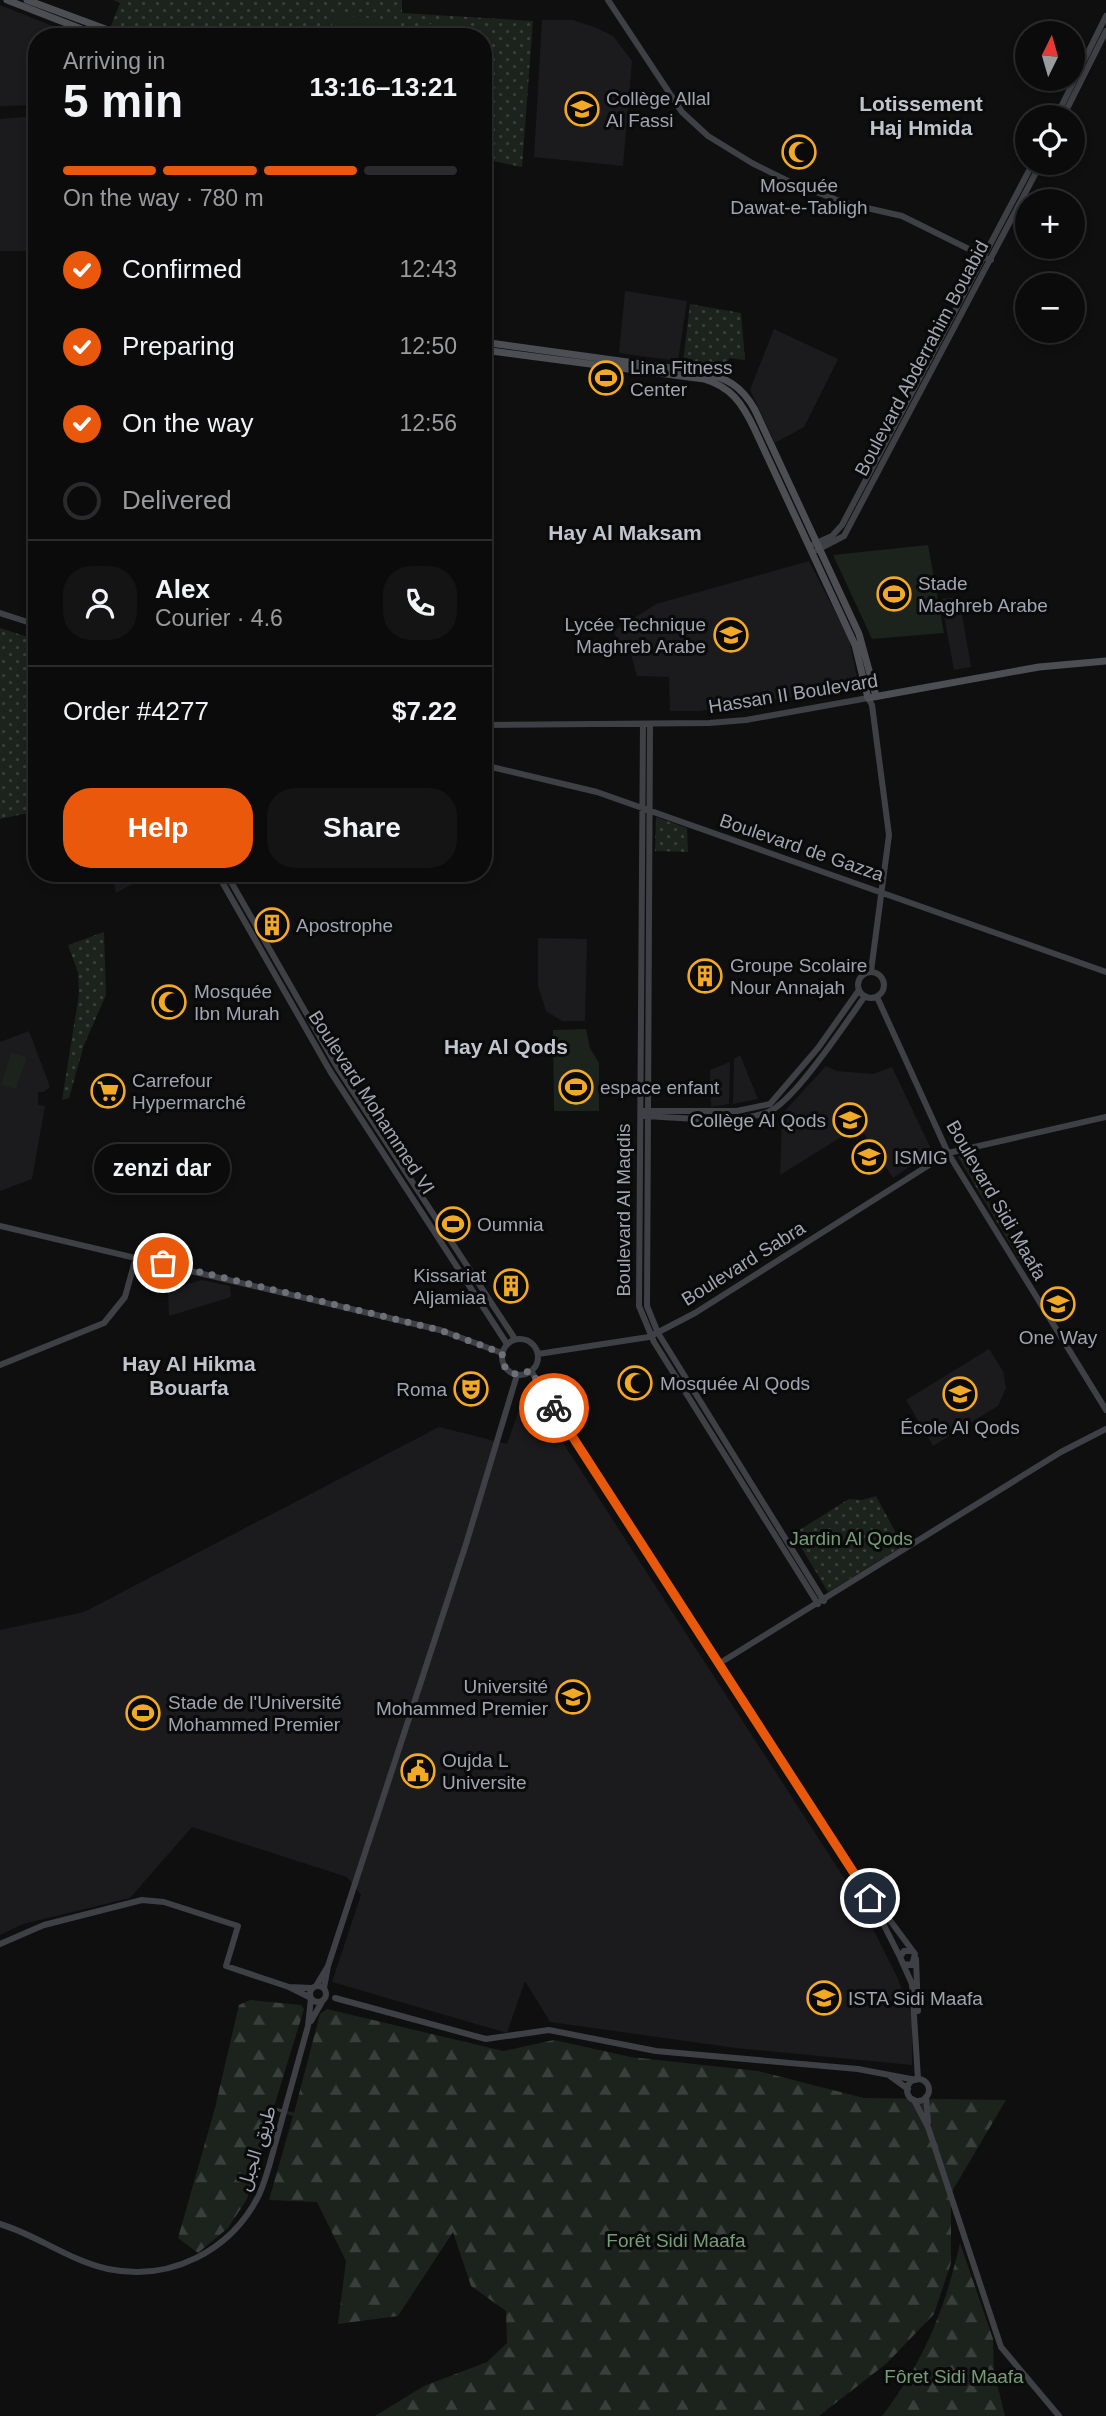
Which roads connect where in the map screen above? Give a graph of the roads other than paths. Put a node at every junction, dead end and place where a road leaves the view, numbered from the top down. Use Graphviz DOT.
graph roads {
  1 [pos="7,0"];
  2 [pos="27,0"];
  3 [pos="608,0"];
  4 [pos="1106,16"];
  5 [pos="79,28"];
  6 [pos="103,28"];
  7 [pos="1106,31"];
  8 [pos="1062,105"];
  9 [pos="1069,105"];
  10 [pos="1027,175"];
  11 [pos="1035,175"];
  12 [pos="984,257"];
  13 [pos="991,260"];
  14 [pos="492,343"];
  15 [pos="492,351"];
  16 [pos="815,547"];
  17 [pos="0,613"];
  18 [pos="28,622"];
  19 [pos="1106,661"];
  20 [pos="872,699"];
  21 [pos="647,724"];
  22 [pos="492,725"];
  23 [pos="492,767"];
  24 [pos="645,810"];
  25 [pos="222,882"];
  26 [pos="231,882"];
  27 [pos="883,892"];
  28 [pos="871,971"];
  29 [pos="1106,972"];
  30 [pos="859,990"];
  31 [pos="864,996"];
  32 [pos="877,997"];
  33 [pos="642,1113"];
  34 [pos="1106,1117"];
  35 [pos="948,1153"];
  36 [pos="0,1226"];
  37 [pos="136,1257"];
  38 [pos="655,1335"];
  39 [pos="515,1339"];
  40 [pos="507,1343"];
  41 [pos="502,1353"];
  42 [pos="538,1354"];
  43 [pos="0,1365"];
  44 [pos="531,1371"];
  45 [pos="517,1375"];
  46 [pos="1106,1410"];
  47 [pos="1106,1429"];
  48 [pos="821,1602"];
  49 [pos="720,1663"];
  50 [pos="865,1888"];
  51 [pos="0,1944"];
  52 [pos="911,1951"];
  53 [pos="916,1959"];
  54 [pos="902,1961"];
  55 [pos="289,1987"];
  56 [pos="321,1992"];
  57 [pos="311,1998"];
  58 [pos="917,2020"];
  59 [pos="309,2026"];
  60 [pos="886,2073"];
  61 [pos="919,2080"];
  62 [pos="908,2089"];
  63 [pos="926,2097"];
  64 [pos="914,2100"];
  65 [pos="928,2127"];
  66 [pos="0,2224"];
  67 [pos="1059,2416"];
  1 -- 5 [label="main road"];
  2 -- 6 [label="main road"];
  3 -- 12 [label="street"];
  4 -- 8 [label="street"];
  7 -- 9 [label="street"];
  10 -- 12 [label="street, Boulevard Abderrahim Bouabid"];
  11 -- 13 [label="street, Boulevard Abderrahim Bouabid"];
  12 -- 13 [label="street"];
  12 -- 16 [label="street, Boulevard Abderrahim Bouabid"];
  13 -- 16 [label="street, Boulevard Abderrahim Bouabid"];
  14 -- 16 [label="main road"];
  15 -- 16 [label="main road"];
  16 -- 20 [label="main road"];
  17 -- 18 [label="street"];
  19 -- 20 [label="main road, Hassan II Boulevard"];
  20 -- 21 [label="street, Hassan II Boulevard"];
  20 -- 27 [label="street"];
  21 -- 22 [label="street, Hassan II Boulevard"];
  21 -- 24 [label="street, Boulevard Al Maqdis"];
  23 -- 24 [label="street, Boulevard de Gazza"];
  24 -- 27 [label="street, Boulevard de Gazza"];
  24 -- 33 [label="street, Boulevard Al Maqdis"];
  25 -- 40 [label="street, Boulevard Mohammed VI"];
  26 -- 39 [label="street, Boulevard Mohammed VI"];
  27 -- 28 [label="street"];
  27 -- 29 [label="street, Boulevard de Gazza"];
  28 -- 30 [label="street"];
  28 -- 32 [label="street"];
  30 -- 31 [label="street"];
  30 -- 33 [label="street"];
  31 -- 32 [label="street"];
  31 -- 33 [label="street"];
  32 -- 35 [label="street, Boulevard Sidi Maafa"];
  33 -- 38 [label="street, Boulevard Al Maqdis"];
  34 -- 35 [label="street, Boulevard Sabra"];
  35 -- 38 [label="street, Boulevard Sabra"];
  35 -- 46 [label="street, Boulevard Sidi Maafa"];
  36 -- 37 [label="street"];
  37 -- 41 [label="street"];
  37 -- 43 [label="street"];
  38 -- 42 [label="street, Boulevard Sabra"];
  38 -- 48 [label="street, Boulevard Al Maqdis"];
  39 -- 40 [label="street"];
  39 -- 42 [label="street"];
  40 -- 41 [label="street"];
  41 -- 45 [label="street"];
  42 -- 44 [label="street"];
  44 -- 45 [label="street"];
  44 -- 49 [label="street"];
  45 -- 56 [label="street"];
  47 -- 48 [label="street"];
  48 -- 49 [label="street"];
  49 -- 50 [label="street"];
  50 -- 52 [label="street"];
  50 -- 54 [label="street"];
  51 -- 55 [label="street"];
  52 -- 53 [label="street"];
  52 -- 54 [label="street"];
  53 -- 54 [label="street"];
  53 -- 58 [label="street"];
  54 -- 58 [label="street"];
  55 -- 56 [label="street"];
  55 -- 57 [label="street"];
  56 -- 57 [label="street"];
  56 -- 57 [label="street"];
  56 -- 59 [label="street"];
  56 -- 60 [label="street"];
  57 -- 59 [label="street"];
  58 -- 61 [label="street"];
  59 -- 66 [label="street, طريق الجبل"];
  60 -- 61 [label="street"];
  60 -- 62 [label="street"];
  61 -- 62 [label="street"];
  61 -- 63 [label="street"];
  62 -- 64 [label="street"];
  63 -- 64 [label="street"];
  63 -- 65 [label="street"];
  64 -- 65 [label="street"];
  65 -- 67 [label="street"];
}
